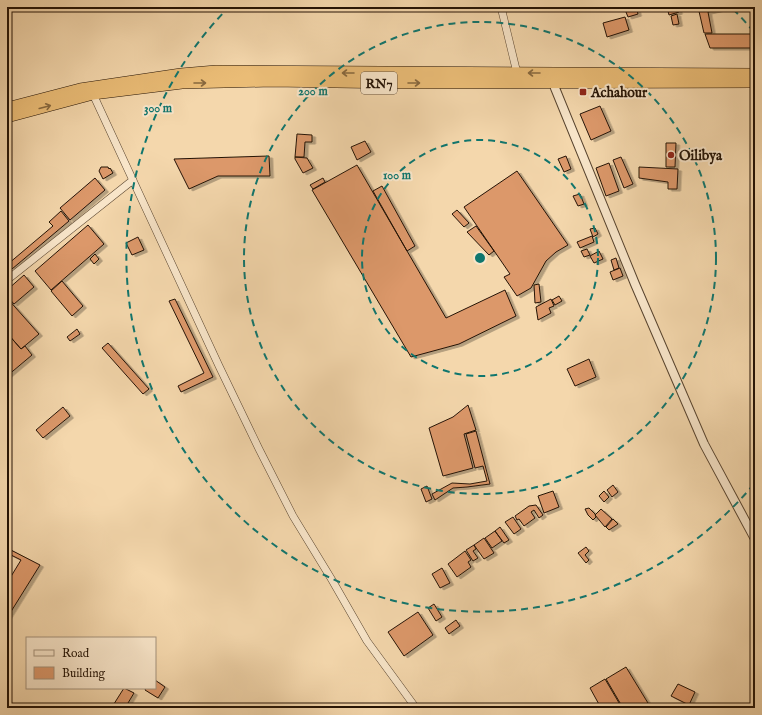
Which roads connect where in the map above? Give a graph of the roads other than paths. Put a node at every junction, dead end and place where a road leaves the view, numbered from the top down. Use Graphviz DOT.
graph roads {
  1 [pos="501,7"];
  2 [pos="517,73"];
  3 [pos="755,74"];
  4 [pos="552,78"];
  5 [pos="755,82"];
  6 [pos="92,90"];
  7 [pos="7,108"];
  8 [pos="7,116"];
  9 [pos="133,180"];
  10 [pos="7,280"];
  11 [pos="755,539"];
  12 [pos="416,708"];
  1 -- 2 [label="street"];
  4 -- 2 [label="highway, RN7, one-way"];
  2 -- 6 [label="highway, RN7, one-way"];
  3 -- 4 [label="highway, RN7"];
  4 -- 5 [label="highway, RN7"];
  6 -- 4 [label="highway, RN7, one-way"];
  4 -- 11 [label="street"];
  6 -- 7 [label="highway, RN7"];
  8 -- 6 [label="highway, RN7, one-way"];
  6 -- 9 [label="street"];
  9 -- 10 [label="street"];
  9 -- 12 [label="street"];
}
